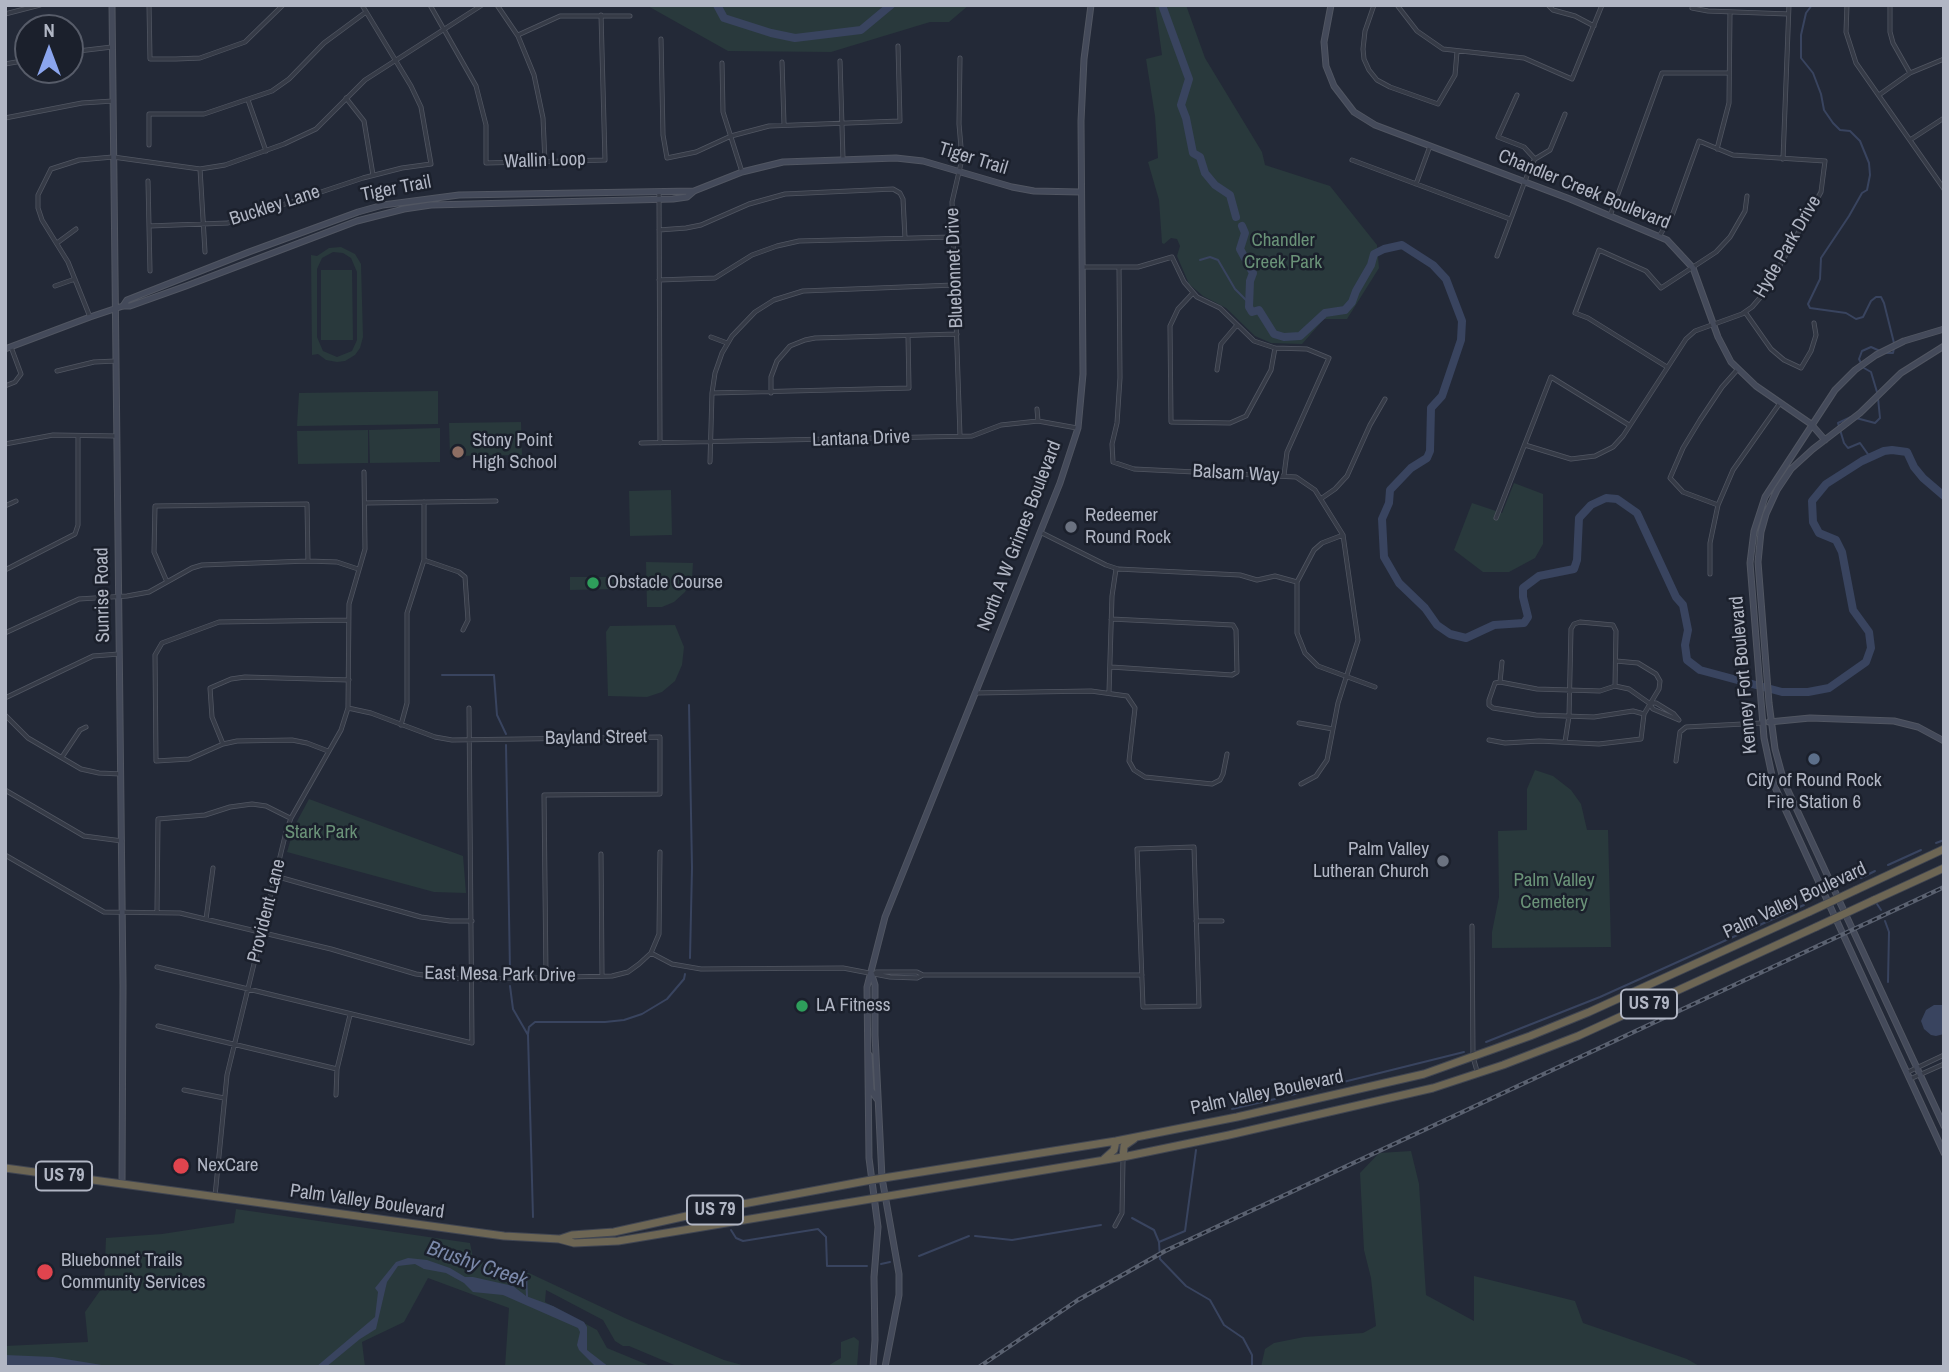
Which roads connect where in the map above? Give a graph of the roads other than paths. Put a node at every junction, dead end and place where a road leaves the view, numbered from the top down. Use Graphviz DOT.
graph roads {
  1 [pos="40,5"];
  2 [pos="112,5"];
  3 [pos="149,5"];
  4 [pos="283,5"];
  5 [pos="362,5"];
  6 [pos="430,5"];
  7 [pos="482,5"];
  8 [pos="496,5"];
  9 [pos="1091,5"];
  10 [pos="1331,5"];
  11 [pos="1374,5"];
  12 [pos="1396,5"];
  13 [pos="1548,5"];
  14 [pos="1602,5"];
  15 [pos="1693,5"];
  16 [pos="1788,5"];
  17 [pos="1847,5"];
  18 [pos="1891,5"];
  19 [pos="366,12"];
  20 [pos="1730,12"];
  21 [pos="5,14"];
  22 [pos="1788,14"];
  23 [pos="601,15"];
  24 [pos="631,16"];
  25 [pos="1594,26"];
  26 [pos="444,28"];
  27 [pos="518,36"];
  28 [pos="661,39"];
  29 [pos="112,47"];
  30 [pos="898,47"];
  31 [pos="84,50"];
  32 [pos="1458,52"];
  33 [pos="960,58"];
  34 [pos="1944,59"];
  35 [pos="396,60"];
  36 [pos="840,61"];
  37 [pos="782,62"];
  38 [pos="722,63"];
  39 [pos="1729,73"];
  40 [pos="1910,73"];
  41 [pos="1517,95"];
  42 [pos="1879,95"];
  43 [pos="346,98"];
  44 [pos="248,100"];
  45 [pos="113,101"];
  46 [pos="1565,114"];
  47 [pos="5,118"];
  48 [pos="1944,118"];
  49 [pos="843,122"];
  50 [pos="784,124"];
  51 [pos="731,136"];
  52 [pos="1910,140"];
  53 [pos="149,145"];
  54 [pos="1430,146"];
  55 [pos="1717,149"];
  56 [pos="266,150"];
  57 [pos="113,158"];
  58 [pos="843,159"];
  59 [pos="1535,159"];
  60 [pos="1783,159"];
  61 [pos="1352,160"];
  62 [pos="545,162"];
  63 [pos="200,169"];
  64 [pos="742,172"];
  65 [pos="960,172"];
  66 [pos="373,175"];
  67 [pos="148,181"];
  68 [pos="1524,182"];
  69 [pos="1416,184"];
  70 [pos="1943,188"];
  71 [pos="694,191"];
  72 [pos="1080,192"];
  73 [pos="659,193"];
  74 [pos="1747,197"];
  75 [pos="659,201"];
  76 [pos="1610,216"];
  77 [pos="1510,219"];
  78 [pos="201,225"];
  79 [pos="149,226"];
  80 [pos="76,229"];
  81 [pos="659,230"];
  82 [pos="1660,235"];
  83 [pos="953,237"];
  84 [pos="905,238"];
  85 [pos="57,243"];
  86 [pos="205,252"];
  87 [pos="1497,256"];
  88 [pos="1083,267"];
  89 [pos="1119,267"];
  90 [pos="1693,268"];
  91 [pos="149,271"];
  92 [pos="75,279"];
  93 [pos="659,280"];
  94 [pos="954,285"];
  95 [pos="55,286"];
  96 [pos="1193,293"];
  97 [pos="124,306"];
  98 [pos="116,308"];
  99 [pos="1745,312"];
  100 [pos="90,317"];
  101 [pos="1814,323"];
  102 [pos="1714,324"];
  103 [pos="1237,326"];
  104 [pos="1944,329"];
  105 [pos="957,334"];
  106 [pos="908,336"];
  107 [pos="711,337"];
  108 [pos="727,343"];
  109 [pos="1944,346"];
  110 [pos="8,348"];
  111 [pos="1275,348"];
  112 [pos="116,360"];
  113 [pos="1667,367"];
  114 [pos="1738,369"];
  115 [pos="57,370"];
  116 [pos="1217,370"];
  117 [pos="5,386"];
  118 [pos="712,393"];
  119 [pos="771,393"];
  120 [pos="1385,399"];
  121 [pos="1780,402"];
  122 [pos="1037,409"];
  123 [pos="1038,421"];
  124 [pos="1811,424"];
  125 [pos="1629,425"];
  126 [pos="1077,428"];
  127 [pos="78,436"];
  128 [pos="117,436"];
  129 [pos="960,436"];
  130 [pos="1827,439"];
  131 [pos="641,443"];
  132 [pos="660,443"];
  133 [pos="711,443"];
  134 [pos="5,444"];
  135 [pos="1525,445"];
  136 [pos="710,461"];
  137 [pos="365,472"];
  138 [pos="1284,475"];
  139 [pos="1322,499"];
  140 [pos="16,501"];
  141 [pos="496,501"];
  142 [pos="424,502"];
  143 [pos="365,503"];
  144 [pos="1718,505"];
  145 [pos="5,506"];
  146 [pos="1496,518"];
  147 [pos="1040,532"];
  148 [pos="1343,535"];
  149 [pos="424,560"];
  150 [pos="308,561"];
  151 [pos="1116,568"];
  152 [pos="358,569"];
  153 [pos="5,570"];
  154 [pos="1710,575"];
  155 [pos="1297,582"];
  156 [pos="167,583"];
  157 [pos="119,597"];
  158 [pos="349,620"];
  159 [pos="1111,620"];
  160 [pos="463,630"];
  161 [pos="5,633"];
  162 [pos="120,654"];
  163 [pos="1616,661"];
  164 [pos="1502,662"];
  165 [pos="1111,667"];
  166 [pos="1347,678"];
  167 [pos="349,680"];
  168 [pos="1498,683"];
  169 [pos="1615,686"];
  170 [pos="1375,687"];
  171 [pos="1570,689"];
  172 [pos="1110,692"];
  173 [pos="975,693"];
  174 [pos="5,698"];
  175 [pos="1649,703"];
  176 [pos="1659,705"];
  177 [pos="348,708"];
  178 [pos="468,708"];
  179 [pos="1655,710"];
  180 [pos="1644,714"];
  181 [pos="5,715"];
  182 [pos="1569,716"];
  183 [pos="1673,716"];
  184 [pos="1763,722"];
  185 [pos="1771,722"];
  186 [pos="1299,723"];
  187 [pos="401,725"];
  188 [pos="86,727"];
  189 [pos="1686,727"];
  190 [pos="1333,729"];
  191 [pos="1489,740"];
  192 [pos="468,741"];
  193 [pos="1944,741"];
  194 [pos="1565,742"];
  195 [pos="223,744"];
  196 [pos="328,751"];
  197 [pos="1227,754"];
  198 [pos="62,757"];
  199 [pos="1676,761"];
  200 [pos="121,774"];
  201 [pos="1301,784"];
  202 [pos="5,790"];
  203 [pos="291,818"];
  204 [pos="122,841"];
  205 [pos="1944,849"];
  206 [pos="660,852"];
  207 [pos="601,854"];
  208 [pos="5,855"];
  209 [pos="213,868"];
  210 [pos="1944,868"];
  211 [pos="275,876"];
  212 [pos="157,911"];
  213 [pos="121,912"];
  214 [pos="206,919"];
  215 [pos="472,921"];
  216 [pos="1196,921"];
  217 [pos="1222,921"];
  218 [pos="1472,926"];
  219 [pos="262,932"];
  220 [pos="651,953"];
  221 [pos="157,967"];
  222 [pos="871,972"];
  223 [pos="1142,975"];
  224 [pos="602,976"];
  225 [pos="546,977"];
  226 [pos="472,979"];
  227 [pos="248,989"];
  228 [pos="351,1014"];
  229 [pos="158,1026"];
  230 [pos="234,1044"];
  231 [pos="866,1046"];
  232 [pos="1944,1055"];
  233 [pos="1473,1057"];
  234 [pos="1944,1064"];
  235 [pos="1917,1068"];
  236 [pos="337,1069"];
  237 [pos="1478,1073"];
  238 [pos="1920,1075"];
  239 [pos="1908,1076"];
  240 [pos="184,1090"];
  241 [pos="336,1095"];
  242 [pos="224,1098"];
  243 [pos="877,1099"];
  244 [pos="1944,1126"];
  245 [pos="1137,1136"];
  246 [pos="1116,1140"];
  247 [pos="1944,1153"];
  248 [pos="1123,1157"];
  249 [pos="1100,1161"];
  250 [pos="5,1168"];
  251 [pos="882,1178"];
  252 [pos="871,1180"];
  253 [pos="122,1184"];
  254 [pos="215,1196"];
  255 [pos="884,1196"];
  256 [pos="873,1198"];
  257 [pos="732,1206"];
  258 [pos="1115,1226"];
  259 [pos="678,1231"];
  260 [pos="559,1239"];
  261 [pos="873,1367"];
  262 [pos="885,1367"];
  1 -- 21 [label="street"];
  2 -- 29 [label="main road, Sunrise Road"];
  3 -- 4 [label="street"];
  5 -- 19 [label="street, Buckley Lane"];
  6 -- 26 [label="street"];
  7 -- 26 [label="street"];
  8 -- 27 [label="street"];
  9 -- 72 [label="main road, North A W Grimes Boulevard"];
  10 -- 54 [label="main road, Chandler Creek Boulevard"];
  11 -- 32 [label="street"];
  12 -- 32 [label="street"];
  13 -- 25 [label="street"];
  14 -- 25 [label="street"];
  15 -- 20 [label="street"];
  16 -- 22 [label="street"];
  17 -- 42 [label="street"];
  18 -- 40 [label="street"];
  19 -- 35 [label="street, Buckley Lane"];
  19 -- 44 [label="street"];
  20 -- 22 [label="street"];
  20 -- 39 [label="street"];
  22 -- 60 [label="street"];
  23 -- 24 [label="street"];
  23 -- 27 [label="street"];
  23 -- 62 [label="street, Wallin Loop"];
  25 -- 32 [label="street"];
  26 -- 35 [label="street"];
  26 -- 62 [label="street, Wallin Loop"];
  27 -- 62 [label="street"];
  28 -- 51 [label="street"];
  29 -- 31 [label="street"];
  29 -- 45 [label="main road, Sunrise Road"];
  30 -- 49 [label="street"];
  33 -- 65 [label="street, Bluebonnet Drive"];
  34 -- 40 [label="street"];
  35 -- 43 [label="street"];
  35 -- 66 [label="street, Buckley Lane"];
  36 -- 49 [label="street"];
  37 -- 50 [label="street"];
  38 -- 51 [label="street"];
  39 -- 55 [label="street"];
  39 -- 76 [label="street"];
  40 -- 42 [label="street"];
  41 -- 59 [label="street"];
  42 -- 52 [label="street"];
  43 -- 56 [label="street"];
  43 -- 66 [label="street"];
  44 -- 53 [label="street"];
  44 -- 56 [label="street"];
  45 -- 47 [label="street"];
  45 -- 57 [label="main road, Sunrise Road"];
  46 -- 59 [label="street"];
  48 -- 52 [label="street"];
  49 -- 50 [label="street"];
  49 -- 58 [label="street"];
  50 -- 51 [label="street"];
  51 -- 64 [label="street"];
  52 -- 70 [label="street"];
  54 -- 68 [label="main road, Chandler Creek Boulevard"];
  54 -- 69 [label="street"];
  55 -- 60 [label="street, Hyde Park Drive"];
  55 -- 82 [label="street, Hyde Park Drive"];
  56 -- 63 [label="street"];
  57 -- 63 [label="street"];
  57 -- 85 [label="street"];
  57 -- 98 [label="main road, Sunrise Road"];
  58 -- 64 [label="main road, Tiger Trail"];
  58 -- 65 [label="main road, Tiger Trail"];
  59 -- 68 [label="street"];
  60 -- 99 [label="street, Hyde Park Drive"];
  61 -- 69 [label="street"];
  63 -- 78 [label="street"];
  64 -- 71 [label="main road, Tiger Trail"];
  65 -- 72 [label="main road, Tiger Trail"];
  65 -- 83 [label="street, Bluebonnet Drive"];
  66 -- 78 [label="street, Buckley Lane"];
  67 -- 79 [label="street"];
  68 -- 76 [label="main road, Chandler Creek Boulevard"];
  68 -- 77 [label="street"];
  69 -- 77 [label="street"];
  71 -- 73 [label="main road, Tiger Trail"];
  71 -- 75 [label="main road, Tiger Trail"];
  72 -- 88 [label="main road, North A W Grimes Boulevard"];
  73 -- 75 [label="street"];
  73 -- 97 [label="main road, Tiger Trail"];
  74 -- 90 [label="street"];
  75 -- 81 [label="street"];
  75 -- 97 [label="main road, Tiger Trail"];
  76 -- 82 [label="main road, Chandler Creek Boulevard"];
  77 -- 87 [label="street"];
  78 -- 79 [label="street, Buckley Lane"];
  78 -- 86 [label="street"];
  79 -- 91 [label="street"];
  80 -- 85 [label="street"];
  81 -- 84 [label="street"];
  81 -- 93 [label="street"];
  82 -- 90 [label="main road, Chandler Creek Boulevard"];
  83 -- 84 [label="street"];
  83 -- 94 [label="street, Bluebonnet Drive"];
  84 -- 93 [label="street"];
  85 -- 92 [label="street"];
  88 -- 89 [label="street"];
  88 -- 126 [label="main road, North A W Grimes Boulevard"];
  89 -- 96 [label="street"];
  89 -- 138 [label="street, Balsam Way"];
  90 -- 102 [label="main road, Chandler Creek Boulevard"];
  90 -- 113 [label="street"];
  92 -- 95 [label="street"];
  92 -- 100 [label="street"];
  93 -- 132 [label="street"];
  94 -- 105 [label="street, Bluebonnet Drive"];
  94 -- 108 [label="street"];
  96 -- 103 [label="street"];
  96 -- 111 [label="street"];
  97 -- 98 [label="main road, Tiger Trail"];
  98 -- 100 [label="main road, Tiger Trail"];
  98 -- 112 [label="main road, Sunrise Road"];
  99 -- 101 [label="street"];
  99 -- 102 [label="street, Hyde Park Drive"];
  100 -- 110 [label="main road, Tiger Trail"];
  102 -- 113 [label="street, Hyde Park Drive"];
  102 -- 114 [label="main road, Chandler Creek Boulevard"];
  103 -- 111 [label="street"];
  103 -- 116 [label="street"];
  104 -- 124 [label="main road, Kenney Fort Boulevard"];
  105 -- 106 [label="street"];
  105 -- 129 [label="street, Bluebonnet Drive"];
  106 -- 119 [label="street"];
  106 -- 119 [label="street"];
  107 -- 108 [label="street"];
  108 -- 118 [label="street"];
  109 -- 130 [label="main road, Kenney Fort Boulevard"];
  110 -- 117 [label="street"];
  111 -- 138 [label="street"];
  112 -- 115 [label="street"];
  112 -- 128 [label="main road, Sunrise Road"];
  113 -- 125 [label="street, Hyde Park Drive"];
  114 -- 121 [label="main road, Chandler Creek Boulevard"];
  114 -- 144 [label="street"];
  118 -- 119 [label="street"];
  118 -- 133 [label="street"];
  120 -- 139 [label="street"];
  121 -- 124 [label="main road, Chandler Creek Boulevard"];
  121 -- 144 [label="street"];
  122 -- 123 [label="street"];
  123 -- 126 [label="street, Lantana Drive"];
  123 -- 129 [label="street, Lantana Drive"];
  124 -- 130 [label="main road, Chandler Creek Boulevard"];
  124 -- 184 [label="main road, Kenney Fort Boulevard"];
  125 -- 135 [label="street, Hyde Park Drive"];
  125 -- 135 [label="street"];
  126 -- 147 [label="main road, North A W Grimes Boulevard"];
  127 -- 128 [label="street"];
  127 -- 134 [label="street"];
  127 -- 153 [label="street"];
  128 -- 157 [label="main road, Sunrise Road"];
  129 -- 133 [label="street, Lantana Drive"];
  130 -- 185 [label="main road, Kenney Fort Boulevard"];
  131 -- 132 [label="street, Lantana Drive"];
  132 -- 133 [label="street, Lantana Drive"];
  133 -- 136 [label="street"];
  135 -- 146 [label="street"];
  137 -- 143 [label="street, Provident Lane"];
  138 -- 139 [label="street, Balsam Way"];
  139 -- 148 [label="street, Balsam Way"];
  140 -- 145 [label="street"];
  141 -- 142 [label="street"];
  142 -- 143 [label="street"];
  142 -- 149 [label="street"];
  143 -- 152 [label="street, Provident Lane"];
  144 -- 154 [label="street"];
  147 -- 151 [label="street"];
  147 -- 173 [label="main road, North A W Grimes Boulevard"];
  148 -- 155 [label="street"];
  148 -- 166 [label="street, Balsam Way"];
  149 -- 160 [label="street"];
  149 -- 187 [label="street"];
  150 -- 152 [label="street"];
  150 -- 156 [label="street"];
  150 -- 156 [label="street"];
  151 -- 155 [label="street"];
  151 -- 159 [label="street"];
  152 -- 158 [label="street, Provident Lane"];
  155 -- 166 [label="street"];
  156 -- 157 [label="street"];
  157 -- 161 [label="street"];
  157 -- 162 [label="main road, Sunrise Road"];
  158 -- 167 [label="street, Provident Lane"];
  158 -- 195 [label="street"];
  159 -- 165 [label="street"];
  159 -- 165 [label="street"];
  162 -- 174 [label="street"];
  162 -- 200 [label="main road, Sunrise Road"];
  163 -- 169 [label="street"];
  163 -- 171 [label="street"];
  163 -- 175 [label="street"];
  164 -- 168 [label="street"];
  165 -- 172 [label="street"];
  166 -- 170 [label="street"];
  166 -- 190 [label="street, Balsam Way"];
  167 -- 177 [label="street, Provident Lane"];
  167 -- 195 [label="street"];
  168 -- 171 [label="street"];
  168 -- 182 [label="street"];
  169 -- 171 [label="street"];
  169 -- 175 [label="street"];
  171 -- 182 [label="street"];
  172 -- 173 [label="street"];
  172 -- 197 [label="street"];
  173 -- 222 [label="main road, North A W Grimes Boulevard"];
  175 -- 176 [label="street"];
  175 -- 179 [label="street"];
  175 -- 180 [label="street"];
  176 -- 179 [label="street"];
  176 -- 183 [label="street"];
  177 -- 187 [label="street, Bayland Street"];
  177 -- 196 [label="street, Provident Lane"];
  178 -- 192 [label="street"];
  179 -- 183 [label="street"];
  180 -- 182 [label="street"];
  180 -- 194 [label="street"];
  181 -- 198 [label="street"];
  182 -- 194 [label="street"];
  183 -- 189 [label="street"];
  184 -- 185 [label="main road"];
  184 -- 189 [label="street"];
  184 -- 239 [label="main road, Kenney Fort Boulevard"];
  185 -- 193 [label="main road"];
  185 -- 235 [label="main road, Kenney Fort Boulevard"];
  186 -- 190 [label="street"];
  187 -- 192 [label="street, Bayland Street"];
  188 -- 198 [label="street"];
  189 -- 199 [label="street"];
  190 -- 201 [label="street, Balsam Way"];
  191 -- 194 [label="street"];
  192 -- 215 [label="street"];
  192 -- 225 [label="street, Bayland Street"];
  195 -- 196 [label="street"];
  196 -- 203 [label="street, Provident Lane"];
  198 -- 200 [label="street"];
  200 -- 204 [label="main road, Sunrise Road"];
  202 -- 204 [label="street"];
  203 -- 211 [label="street, Provident Lane"];
  203 -- 212 [label="street"];
  204 -- 213 [label="main road, Sunrise Road"];
  205 -- 233 [label="highway, Palm Valley Boulevard / US 79, bridge"];
  206 -- 220 [label="street"];
  207 -- 224 [label="street"];
  208 -- 213 [label="street, East Mesa Park Drive"];
  209 -- 214 [label="street"];
  210 -- 237 [label="highway, Palm Valley Boulevard / US 79, bridge"];
  211 -- 215 [label="street"];
  211 -- 219 [label="street, Provident Lane"];
  212 -- 213 [label="street, East Mesa Park Drive"];
  212 -- 214 [label="street, East Mesa Park Drive"];
  213 -- 253 [label="main road, Sunrise Road"];
  214 -- 219 [label="street, East Mesa Park Drive"];
  215 -- 226 [label="street"];
  216 -- 217 [label="street"];
  216 -- 223 [label="street"];
  216 -- 223 [label="street"];
  218 -- 233 [label="street"];
  219 -- 226 [label="street, East Mesa Park Drive"];
  219 -- 227 [label="street, Provident Lane"];
  220 -- 222 [label="street"];
  220 -- 224 [label="street, East Mesa Park Drive"];
  221 -- 227 [label="street"];
  222 -- 223 [label="street"];
  222 -- 231 [label="main road, North A W Grimes Boulevard"];
  222 -- 243 [label="main road, North A W Grimes Boulevard"];
  224 -- 225 [label="street, East Mesa Park Drive"];
  225 -- 226 [label="street, East Mesa Park Drive"];
  226 -- 228 [label="street"];
  227 -- 228 [label="street"];
  227 -- 230 [label="street, Provident Lane"];
  228 -- 236 [label="street"];
  229 -- 230 [label="street"];
  230 -- 236 [label="street"];
  230 -- 242 [label="street, Provident Lane"];
  231 -- 243 [label="main road"];
  231 -- 252 [label="main road, North A W Grimes Boulevard"];
  232 -- 235 [label="street"];
  233 -- 237 [label="street"];
  233 -- 245 [label="highway, Palm Valley Boulevard / US 79"];
  234 -- 238 [label="street"];
  235 -- 238 [label="main road, Kenney Fort Boulevard"];
  235 -- 239 [label="street"];
  236 -- 241 [label="street"];
  237 -- 248 [label="highway, Palm Valley Boulevard / US 79"];
  238 -- 239 [label="street"];
  238 -- 244 [label="main road, Kenney Fort Boulevard"];
  239 -- 247 [label="main road, Kenney Fort Boulevard"];
  240 -- 242 [label="street"];
  242 -- 254 [label="street, Provident Lane"];
  243 -- 251 [label="main road, North A W Grimes Boulevard"];
  245 -- 246 [label="highway, Palm Valley Boulevard / US 79"];
  245 -- 248 [label="highway"];
  246 -- 249 [label="highway"];
  246 -- 251 [label="highway, Palm Valley Boulevard / US 79"];
  248 -- 249 [label="highway, Palm Valley Boulevard / US 79"];
  248 -- 258 [label="street"];
  249 -- 255 [label="highway, Palm Valley Boulevard / US 79"];
  250 -- 253 [label="highway, Palm Valley Boulevard / US 79"];
  251 -- 252 [label="highway, Palm Valley Boulevard / US 79"];
  251 -- 255 [label="main road, North A W Grimes Boulevard"];
  252 -- 256 [label="main road, North A W Grimes Boulevard"];
  252 -- 257 [label="highway, Palm Valley Boulevard / US 79"];
  253 -- 254 [label="highway, Palm Valley Boulevard / US 79"];
  254 -- 260 [label="highway, Palm Valley Boulevard / US 79"];
  255 -- 256 [label="highway, Palm Valley Boulevard / US 79"];
  255 -- 262 [label="main road, North A W Grimes Boulevard"];
  256 -- 259 [label="highway, Palm Valley Boulevard / US 79"];
  256 -- 261 [label="main road, North A W Grimes Boulevard"];
  257 -- 259 [label="highway"];
  257 -- 260 [label="highway, Palm Valley Boulevard / US 79"];
  259 -- 260 [label="highway, Palm Valley Boulevard / US 79"];
}
